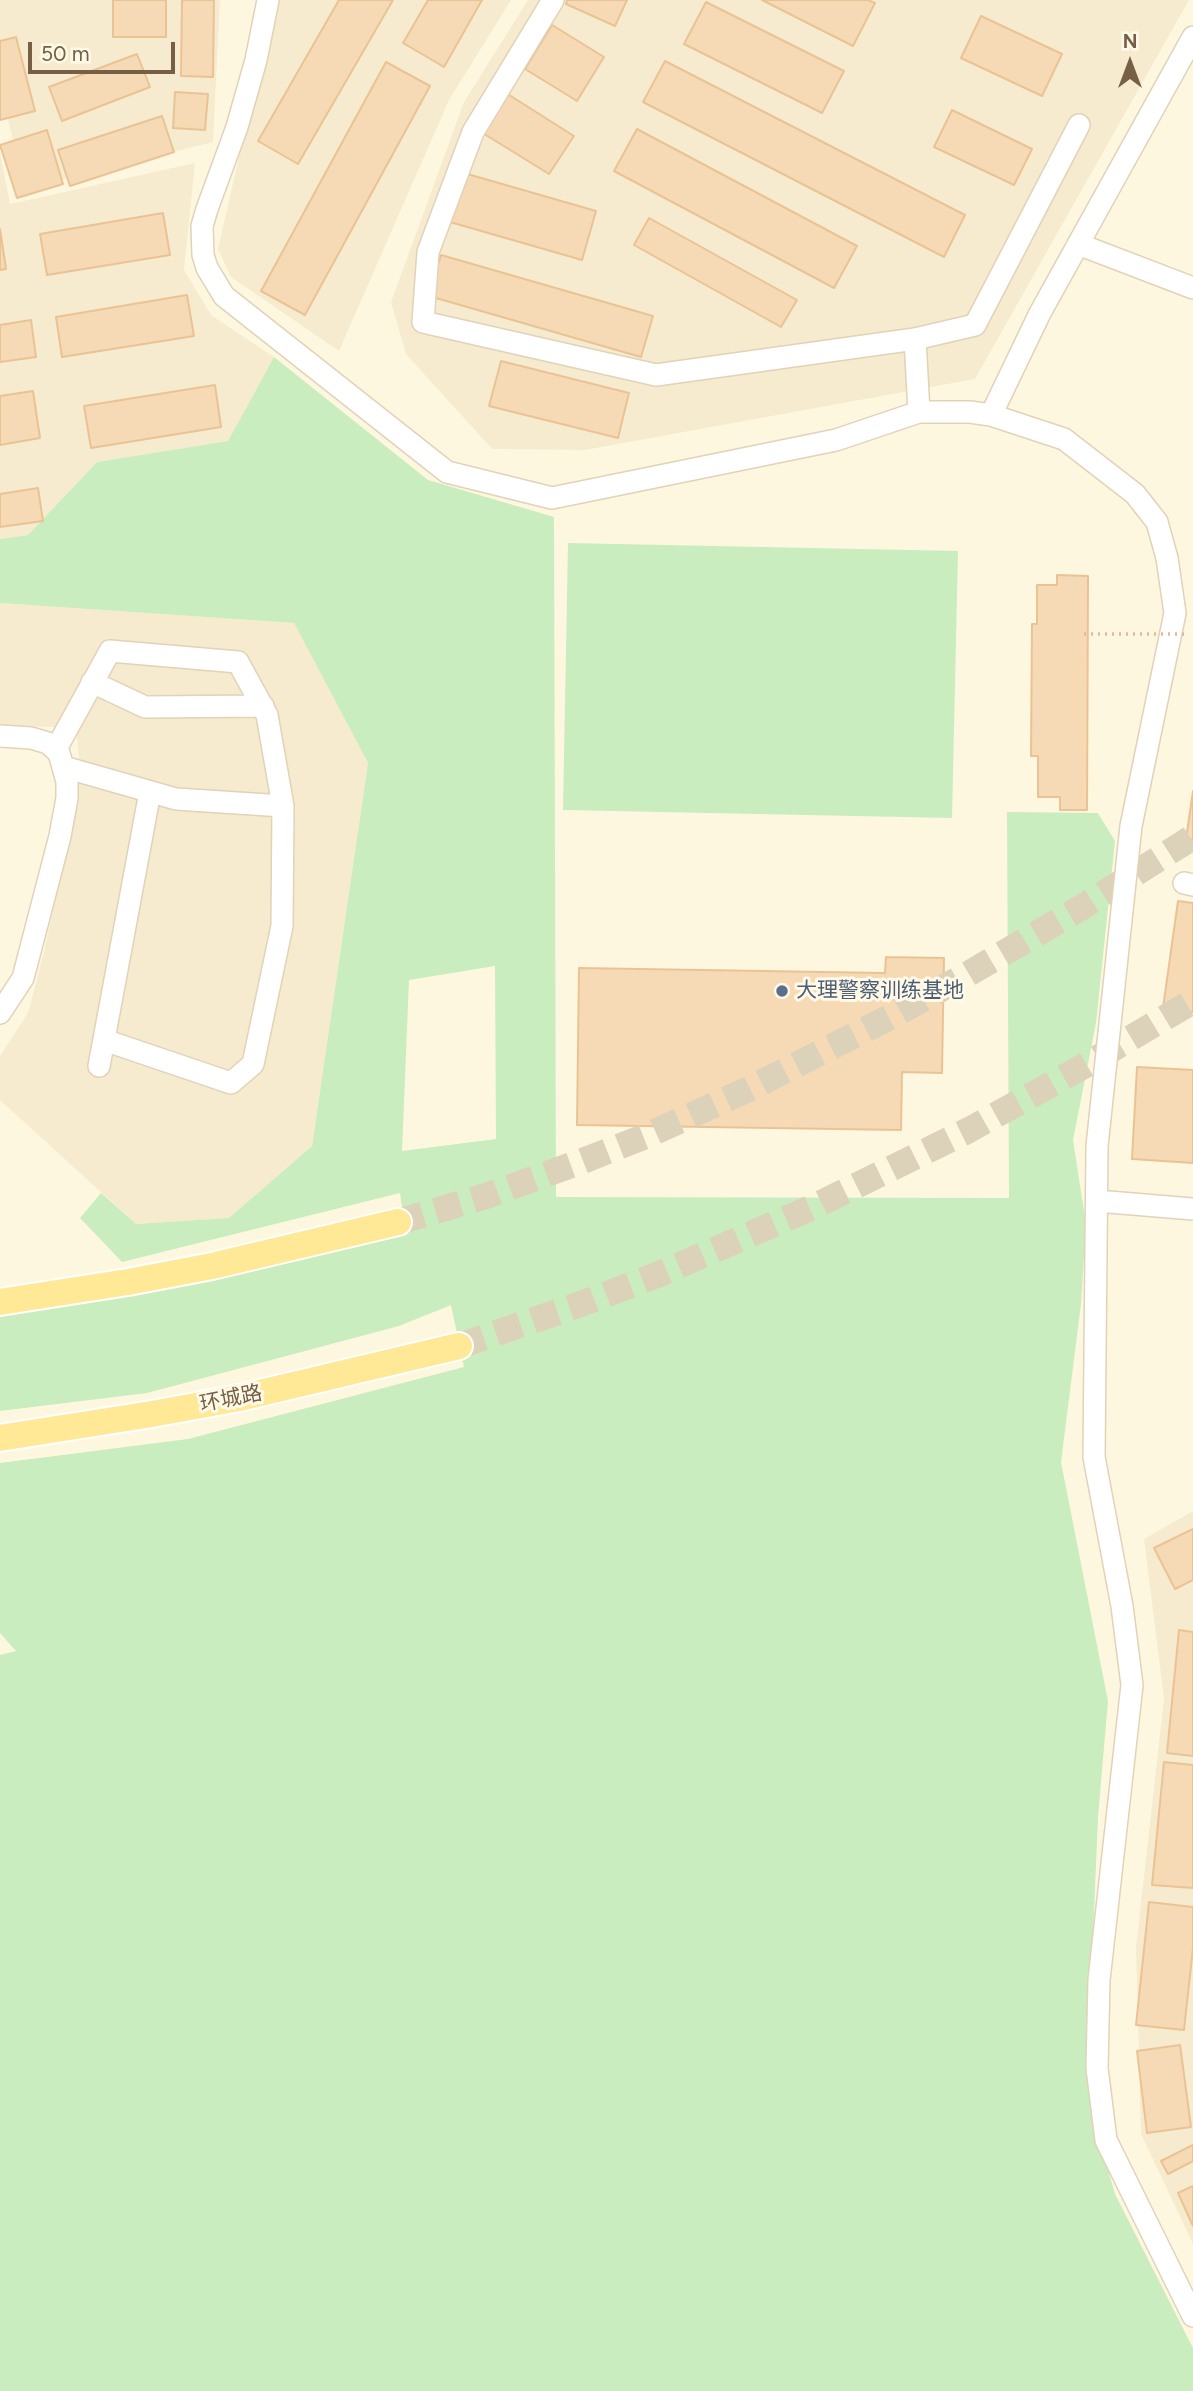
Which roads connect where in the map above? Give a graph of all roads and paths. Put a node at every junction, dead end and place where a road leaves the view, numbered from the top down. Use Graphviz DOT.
graph roads {
  1 [pos="268,0"];
  2 [pos="553,0"];
  3 [pos="1193,37"];
  4 [pos="1188,59"];
  5 [pos="1079,125"];
  6 [pos="1078,244"];
  7 [pos="1193,288"];
  8 [pos="915,339"];
  9 [pos="919,412"];
  10 [pos="991,415"];
  11 [pos="1084,634"];
  12 [pos="1186,634"];
  13 [pos="92,682"];
  14 [pos="263,706"];
  15 [pos="0,736"];
  16 [pos="60,758"];
  17 [pos="150,792"];
  18 [pos="283,806"];
  19 [pos="0,1013"];
  20 [pos="104,1040"];
  21 [pos="99,1066"];
  22 [pos="1097,1200"];
  23 [pos="1193,1209"];
  24 [pos="398,1222"];
  25 [pos="0,1302"];
  26 [pos="459,1346"];
  27 [pos="0,1438"];
  28 [pos="1193,2316"];
  1 -- 9 [label="street"];
  2 -- 8 [label="street"];
  3 -- 4 [label="street"];
  4 -- 6 [label="street"];
  5 -- 8 [label="street"];
  6 -- 7 [label="street"];
  6 -- 10 [label="street"];
  8 -- 9 [label="street"];
  9 -- 10 [label="street"];
  10 -- 22 [label="street"];
  11 -- 12 [label="path, bridge"];
  13 -- 14 [label="street"];
  13 -- 14 [label="street"];
  13 -- 16 [label="street"];
  14 -- 18 [label="street"];
  15 -- 16 [label="street"];
  16 -- 17 [label="street"];
  16 -- 19 [label="street"];
  17 -- 18 [label="street"];
  17 -- 20 [label="street"];
  18 -- 20 [label="street"];
  20 -- 21 [label="street"];
  22 -- 23 [label="street"];
  22 -- 28 [label="street"];
  24 -- 25 [label="main road"];
  26 -- 27 [label="main road, 环城路"];
}
